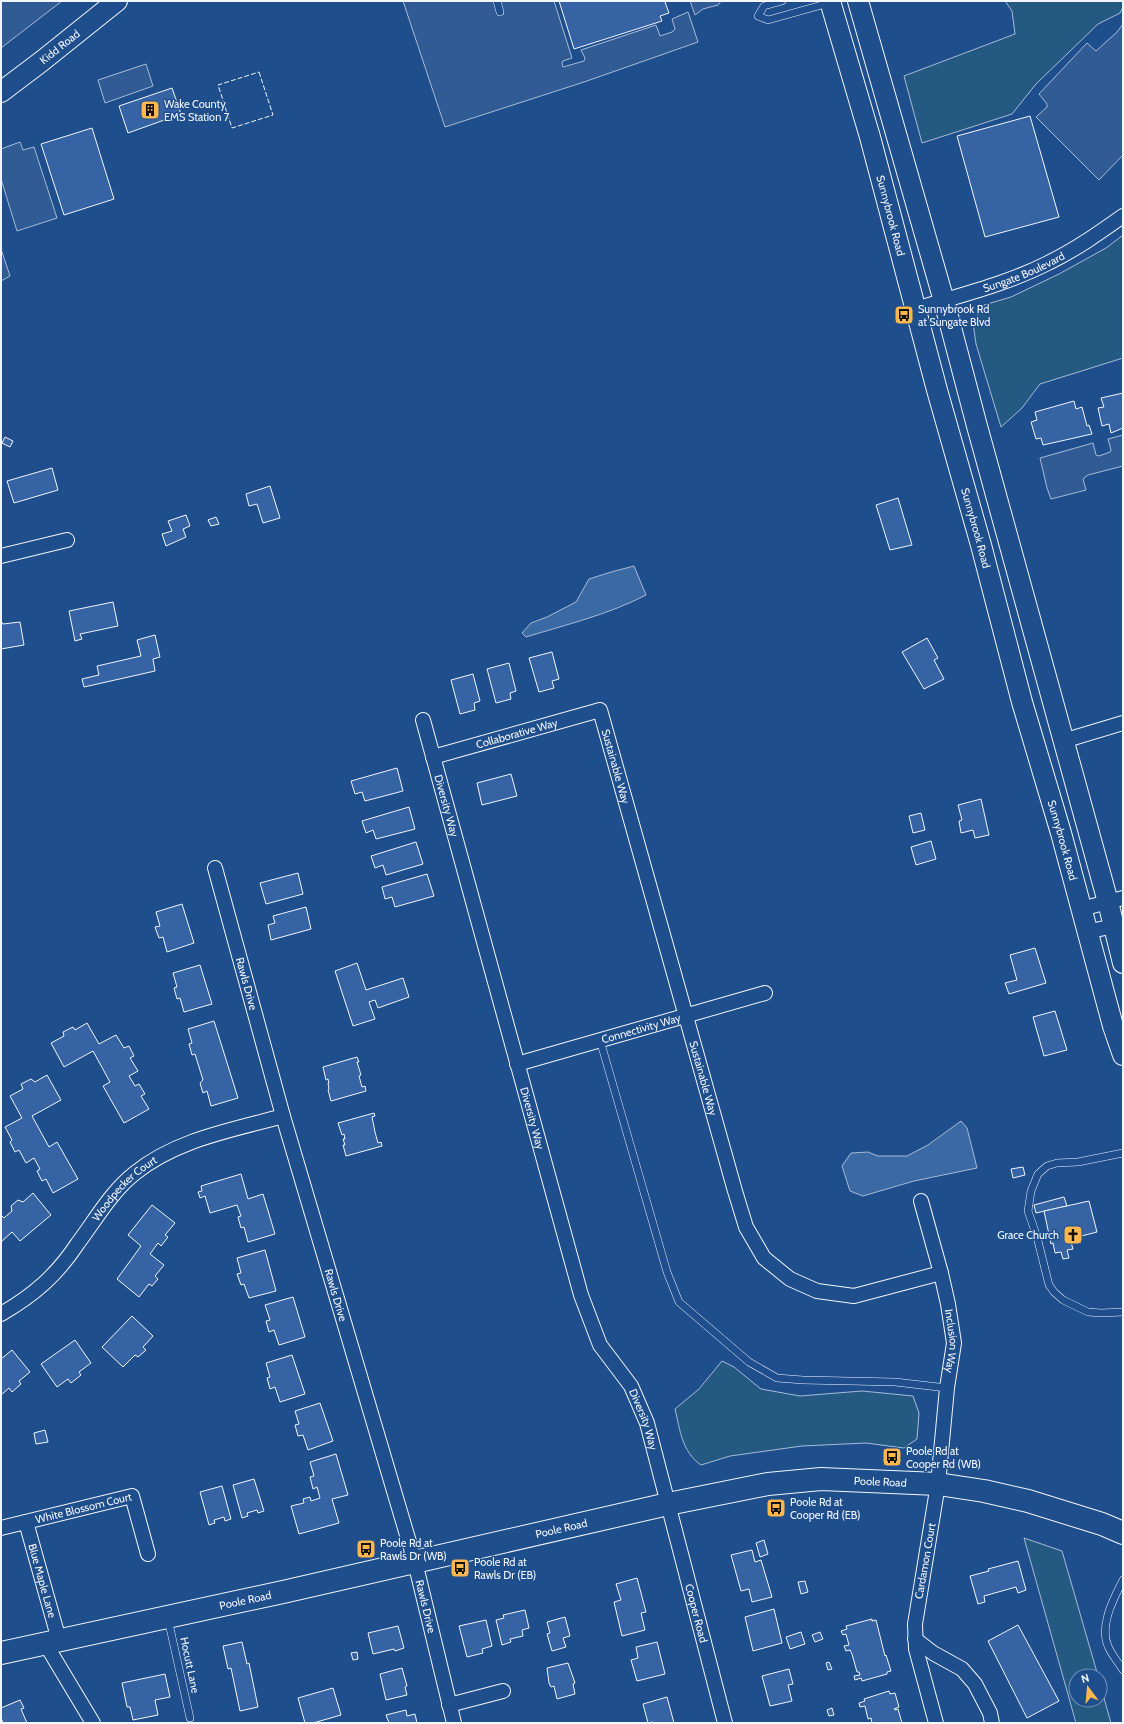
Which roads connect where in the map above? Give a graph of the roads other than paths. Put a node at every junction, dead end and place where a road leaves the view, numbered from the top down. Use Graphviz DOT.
graph roads {
  1 [pos="117,1"];
  2 [pos="497,1"];
  3 [pos="782,1"];
  4 [pos="858,1"];
  5 [pos="831,2"];
  6 [pos="500,12"];
  7 [pos="1,92"];
  8 [pos="1123,216"];
  9 [pos="944,301"];
  10 [pos="916,310"];
  11 [pos="67,540"];
  12 [pos="1,556"];
  13 [pos="600,710"];
  14 [pos="423,720"];
  15 [pos="1123,723"];
  16 [pos="1063,741"];
  17 [pos="432,756"];
  18 [pos="214,868"];
  19 [pos="1115,900"];
  20 [pos="1081,909"];
  21 [pos="1118,925"];
  22 [pos="1087,932"];
  23 [pos="1123,963"];
  24 [pos="765,993"];
  25 [pos="686,1016"];
  26 [pos="600,1040"];
  27 [pos="1123,1056"];
  28 [pos="517,1064"];
  29 [pos="283,1116"];
  30 [pos="1123,1153"];
  31 [pos="921,1201"];
  32 [pos="941,1273"];
  33 [pos="1123,1312"];
  34 [pos="1,1314"];
  35 [pos="947,1388"];
  36 [pos="938,1484"];
  37 [pos="668,1504"];
  38 [pos="26,1522"];
  39 [pos="1,1528"];
  40 [pos="1123,1533"];
  41 [pos="148,1554"];
  42 [pos="415,1562"];
  43 [pos="1123,1580"];
  44 [pos="168,1617"];
  45 [pos="915,1639"];
  46 [pos="52,1641"];
  47 [pos="1,1653"];
  48 [pos="1123,1670"];
  49 [pos="503,1691"];
  50 [pos="449,1705"];
  51 [pos="190,1718"];
  52 [pos="93,1723"];
  53 [pos="454,1723"];
  54 [pos="725,1723"];
  55 [pos="936,1723"];
  56 [pos="992,1723"];
  1 -- 7 [label="main road, Kidd Road"];
  2 -- 6 [label="lane"];
  3 -- 5 [label="lane"];
  4 -- 9 [label="main road"];
  5 -- 10 [label="main road, Sunnybrook Road"];
  8 -- 9 [label="street, Sungate Boulevard"];
  9 -- 10 [label="street, Sungate Boulevard"];
  9 -- 16 [label="main road"];
  10 -- 20 [label="main road, Sunnybrook Road"];
  11 -- 12 [label="street"];
  13 -- 17 [label="street, Collaborative Way"];
  13 -- 25 [label="street, Sustainable Way"];
  14 -- 17 [label="street, Diversity Way"];
  15 -- 16 [label="street"];
  16 -- 19 [label="main road"];
  17 -- 28 [label="street, Diversity Way"];
  18 -- 29 [label="street, Rawls Drive"];
  19 -- 20 [label="street"];
  19 -- 21 [label="main road"];
  20 -- 22 [label="main road, Sunnybrook Road"];
  21 -- 22 [label="street"];
  21 -- 23 [label="main road"];
  22 -- 27 [label="main road, Sunnybrook Road"];
  24 -- 25 [label="street, Connectivity Way"];
  25 -- 26 [label="street, Connectivity Way"];
  25 -- 32 [label="street, Sustainable Way"];
  26 -- 28 [label="street, Connectivity Way"];
  26 -- 35 [label="lane"];
  28 -- 37 [label="street, Diversity Way"];
  29 -- 34 [label="street, Woodpecker Court"];
  29 -- 42 [label="street, Rawls Drive"];
  30 -- 33 [label="lane"];
  31 -- 32 [label="street, Inclusion Way"];
  32 -- 35 [label="street, Inclusion Way"];
  35 -- 36 [label="street, Inclusion Way"];
  36 -- 37 [label="main road, Poole Road"];
  36 -- 40 [label="main road, Poole Road"];
  36 -- 45 [label="street, Cardamon Court"];
  37 -- 42 [label="main road, Poole Road"];
  37 -- 54 [label="street, Cooper Road"];
  38 -- 39 [label="street, White Blossom Court"];
  38 -- 41 [label="street, White Blossom Court"];
  38 -- 46 [label="street, Blue Maple Lane"];
  42 -- 44 [label="main road, Poole Road"];
  42 -- 50 [label="street, Rawls Drive"];
  43 -- 48 [label="lane"];
  44 -- 46 [label="main road, Poole Road"];
  44 -- 51 [label="lane, Hocutt Lane"];
  45 -- 55 [label="street, Cardamon Court"];
  45 -- 56 [label="street"];
  46 -- 47 [label="main road, Poole Road"];
  46 -- 52 [label="street, Blue Maple Lane"];
  49 -- 50 [label="street"];
  50 -- 53 [label="street, Rawls Drive"];
}
